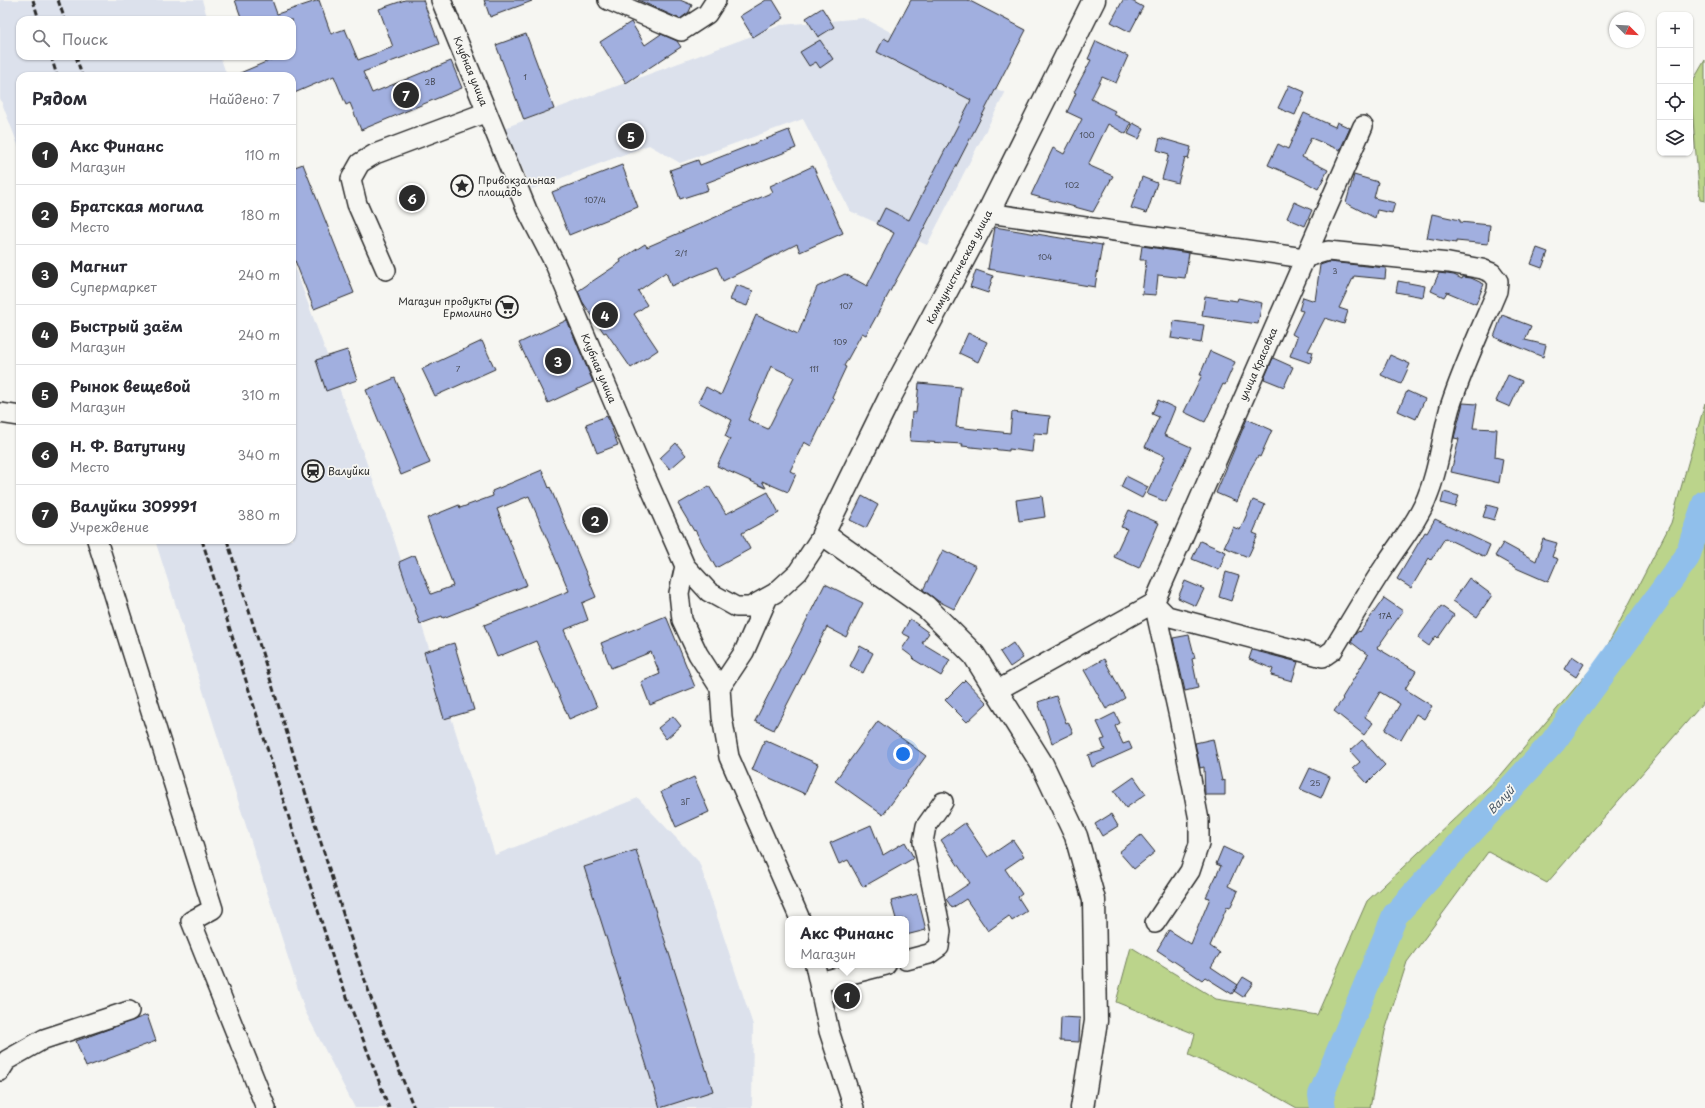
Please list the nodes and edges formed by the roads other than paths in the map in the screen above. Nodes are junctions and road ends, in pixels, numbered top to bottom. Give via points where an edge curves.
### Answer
1 (442, 0) edge
2 (608, 0) edge
3 (716, 0) edge
4 (1094, 0) edge
5 (487, 112) junction
6 (1363, 126) dead end
7 (988, 213) junction
8 (1304, 258) junction
9 (386, 270) dead end
10 (0, 413) edge
11 (16, 415) edge
12 (823, 534) junction
13 (98, 544) edge
14 (685, 566) junction
15 (768, 597) junction
16 (1154, 603) junction
17 (720, 688) junction
18 (996, 691) junction
19 (943, 802) dead end
20 (799, 916) edge
21 (1155, 923) dead end
22 (909, 959) edge
23 (863, 968) edge
24 (817, 974) edge
25 (129, 1011) dead end
26 (0, 1071) edge
27 (266, 1108) edge
28 (854, 1108) edge
29 (1082, 1108) edge

1 - 5 street, Клубная улица
2 - 3 street via 681,31 707,14
4 - 7 main road, Коммунистическая улица
5 - 9 street via 375,154 360,163 351,179 358,204
5 - 14 street, Клубная улица
6 - 8 street, улица Красовка
7 - 8 street
7 - 12 main road, Коммунистическая улица via 889,399
8 - 16 street, улица Красовка
8 - 16 street via 1328,251 1449,263 1482,269 1492,273 1498,281 1498,291 1450,407 1429,493 1408,532 1333,650 1323,657 1167,616
10 - 11 street
12 - 15 street, Клубная улица via 798,572
12 - 18 main road via 926,607 974,655
13 - 27 street via 213,909 192,921
14 - 15 street, Клубная улица via 709,592 736,607 750,607
14 - 17 street via 679,593 682,620 698,654
15 - 17 street via 744,652
16 - 18 street
16 - 21 street via 1199,820 1199,844 1190,871
17 - 20 street via 729,757
18 - 29 main road via 1042,764 1076,836 1094,900 1096,1021
19 - 22 street via 926,826 923,842 941,931 939,947 930,954
23 - 24 street
24 - 28 street via 829,1031
25 - 26 street via 44,1040 7,1060

